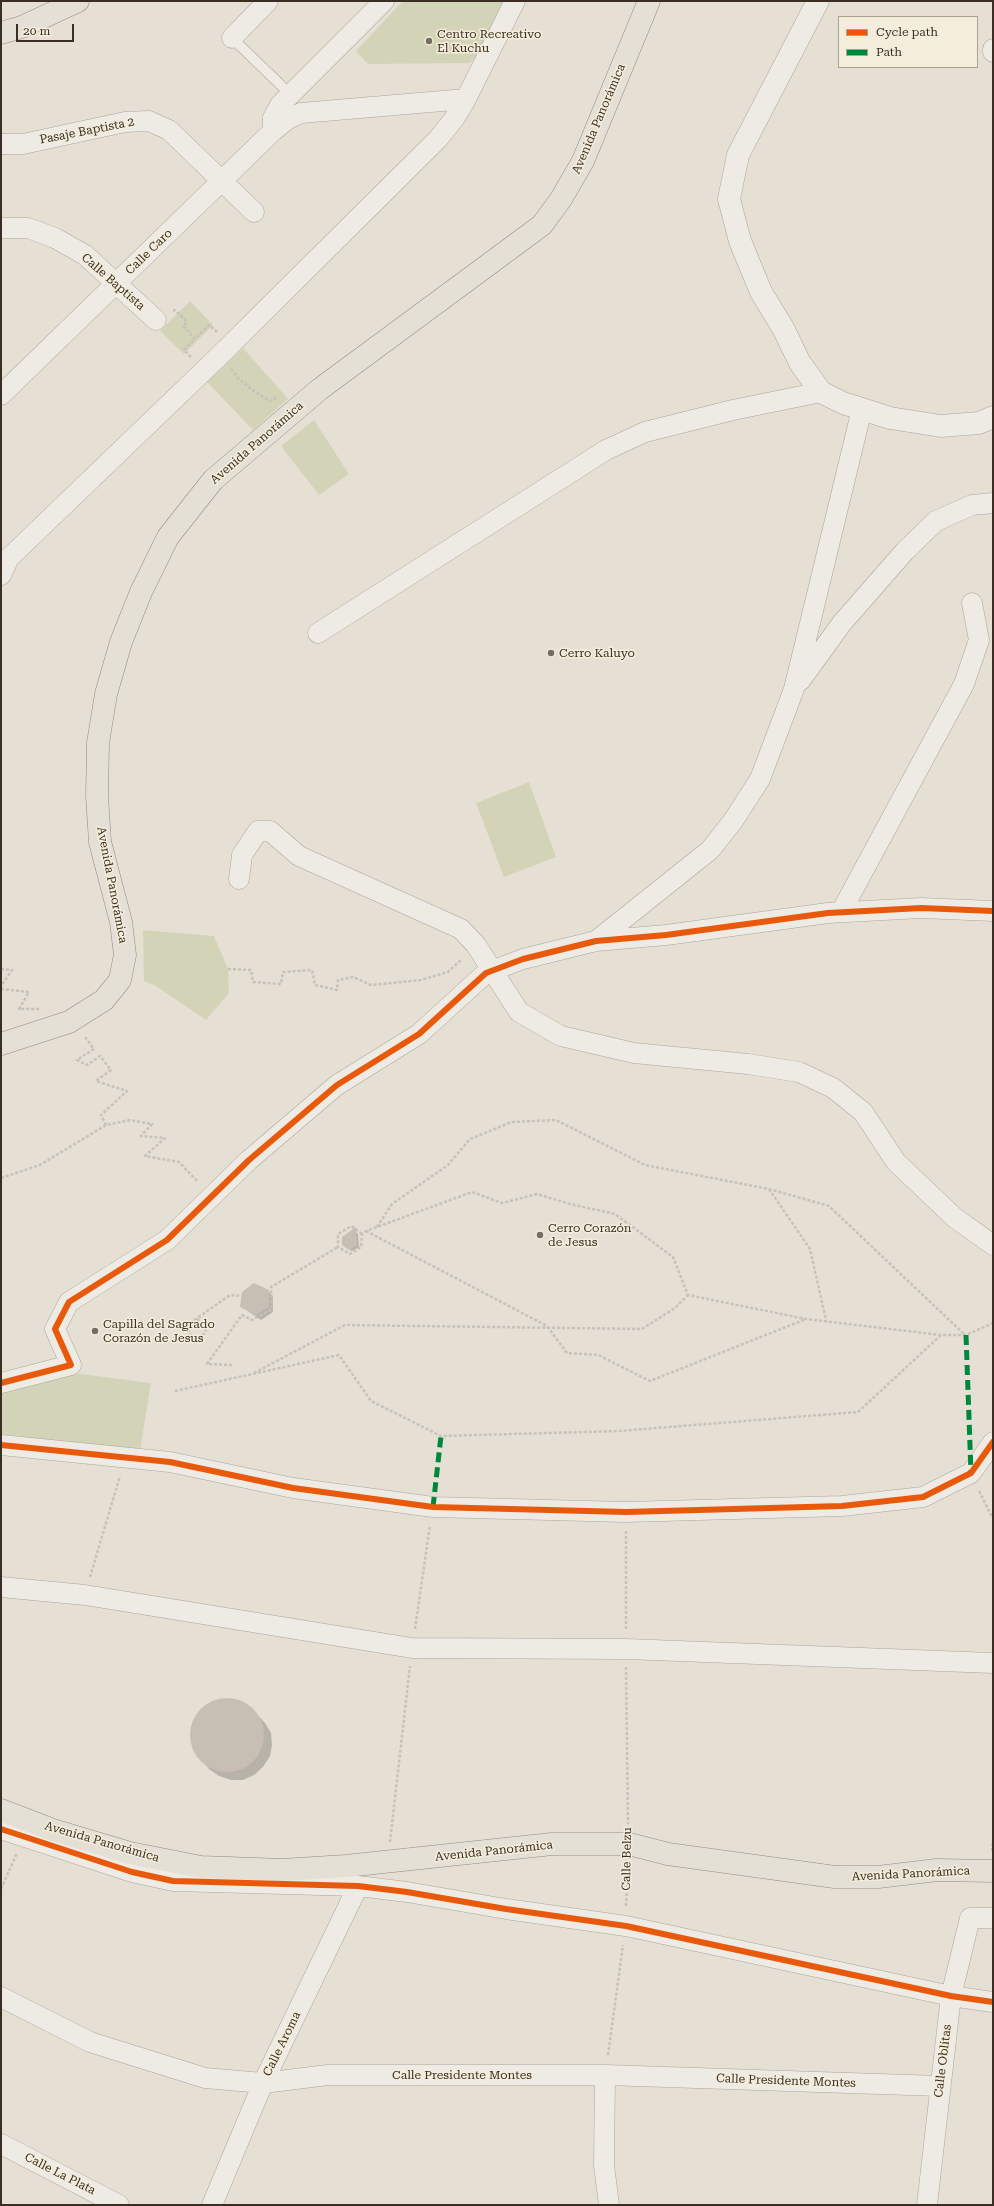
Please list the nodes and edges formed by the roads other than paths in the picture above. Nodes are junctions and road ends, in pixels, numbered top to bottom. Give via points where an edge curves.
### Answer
1 (78, 1) edge
2 (268, 1) edge
3 (384, 1) edge
4 (515, 1) edge
5 (649, 1) edge
6 (818, 1) edge
7 (1, 33) edge
8 (232, 38) joint
9 (290, 94) junction
10 (466, 99) junction
11 (273, 131) junction
12 (1, 144) edge
13 (222, 181) junction
14 (254, 212) dead end
15 (1, 228) edge
16 (117, 283) junction
17 (156, 320) dead end
18 (821, 392) junction
19 (1, 395) edge
20 (862, 409) junction
21 (993, 417) edge
22 (993, 503) edge
23 (4, 562) edge
24 (972, 603) dead end
25 (318, 633) dead end
26 (794, 689) junction
27 (238, 880) dead end
28 (993, 911) edge
29 (841, 912) junction
30 (596, 941) junction
31 (493, 971) junction
32 (1, 1044) edge
33 (993, 1245) edge
34 (1, 1382) edge
35 (993, 1442) edge
36 (1, 1445) edge
37 (1, 1587) edge
38 (993, 1662) edge
39 (1, 1810) edge
40 (1, 1829) edge
41 (993, 1871) edge
42 (200, 1875) junction
43 (358, 1886) junction
44 (993, 1918) edge
45 (951, 1996) junction
46 (1, 1997) edge
47 (993, 2002) edge
48 (605, 2075) junction
49 (262, 2083) junction
50 (940, 2086) junction
51 (1, 2144) edge
52 (119, 2205) edge
53 (212, 2205) edge
54 (610, 2205) edge
55 (927, 2205) edge

1 - 7 main road via 22,27
2 - 8 street
3 - 9 street
4 - 10 street
5 - 32 main road, Avenida Panorámica via 583,161 542,225 320,389 213,480 168,536 121,642 106,694 98,743 97,796 100,842 121,922 125,955 120,980 104,1000 69,1022
6 - 18 street via 738,155 729,199 740,241 762,292 800,363
8 - 9 lane
9 - 11 street via 273,118
10 - 11 street, Calle Caro via 301,113 288,118
10 - 23 street via 438,139 215,360
11 - 13 street, Calle Caro
12 - 13 street, Pasaje Baptista 2 via 23,144 124,122 149,121 169,130
13 - 14 street, Pasaje Baptista 2
13 - 16 street, Calle Caro
15 - 16 street, Calle Baptista via 28,228 55,238 85,255
16 - 17 street, Calle Baptista
16 - 19 street, Calle Caro
18 - 20 street
18 - 25 street via 645,432 606,450
20 - 21 street via 890,418 941,426 979,423
20 - 26 street
22 - 26 street via 972,505 936,521 905,551 842,623
24 - 29 street via 979,640 964,684
26 - 30 street via 760,779 733,821 710,850
27 - 31 street via 242,856 258,832 270,830 299,856 461,929 476,945
28 - 29 street via 921,908
29 - 30 street via 666,935
30 - 31 street via 523,959
31 - 33 street via 519,1012 561,1036 634,1053 748,1064 799,1072 833,1088 862,1112 896,1162 955,1218
31 - 34 street via 486,974 419,1034 337,1085 249,1160 167,1240 69,1302 55,1329 71,1365
35 - 36 street via 970,1473 923,1497 842,1506 626,1512 433,1507 294,1488 170,1462
37 - 38 street via 85,1595 412,1648 626,1649
39 - 42 main road, Avenida Panorámica via 53,1830
40 - 42 street via 132,1872 173,1881
41 - 42 main road, Avenida Panorámica via 937,1870 878,1877 835,1877 668,1854 629,1844 552,1844 387,1862
42 - 43 street
43 - 45 street via 626,1926
43 - 49 street, Calle Aroma
44 - 45 street, Calle Oblitas via 970,1918
45 - 47 street
45 - 50 street, Calle Oblitas
46 - 49 street, Calle Presidente Montes via 90,2042 205,2078
48 - 49 street, Calle Presidente Montes via 328,2075
48 - 50 street, Calle Presidente Montes
48 - 54 street via 604,2165
49 - 53 street, Calle Aroma
50 - 55 street, Calle Oblitas
51 - 52 street, Calle La Plata

